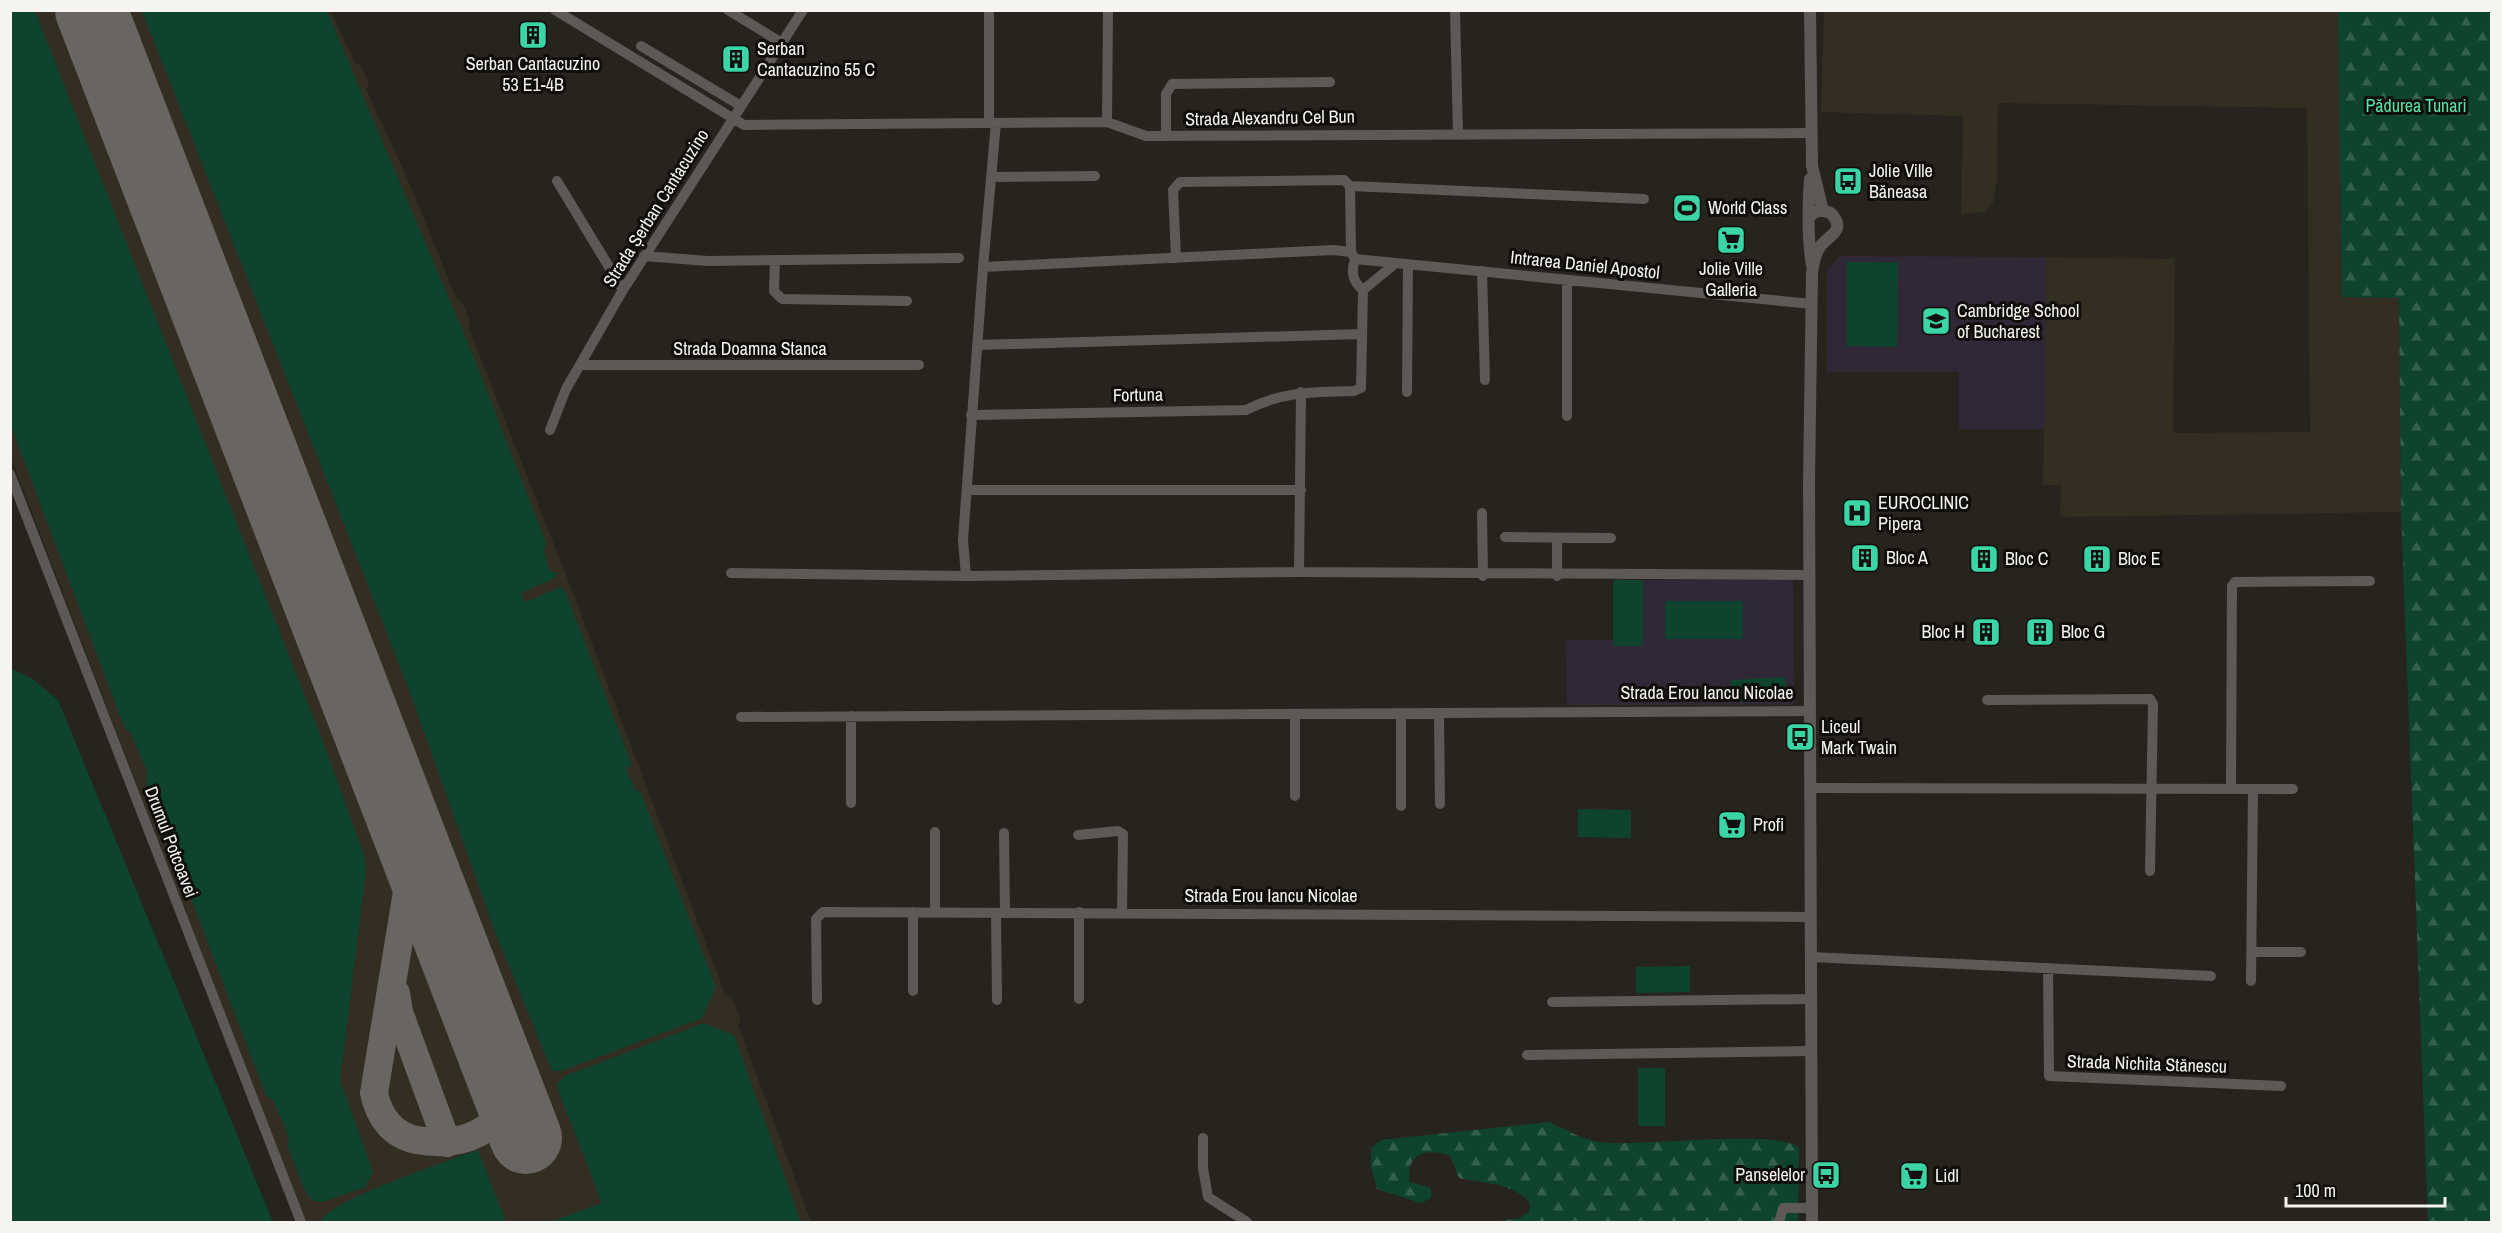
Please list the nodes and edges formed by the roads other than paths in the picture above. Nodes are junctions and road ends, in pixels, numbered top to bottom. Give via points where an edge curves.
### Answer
1 (555, 10) edge
2 (728, 10) edge
3 (802, 10) edge
4 (989, 10) edge
5 (1108, 10) edge
6 (1455, 10) edge
7 (1810, 10) edge
8 (782, 42) junction
9 (641, 46) dead end
10 (1330, 82) dead end
11 (741, 106) junction
12 (733, 118) junction
13 (1107, 122) junction
14 (993, 123) junction
15 (1812, 133) junction
16 (1458, 135) junction
17 (1166, 136) junction
18 (1812, 166) junction
19 (1095, 176) dead end
20 (992, 177) junction
21 (557, 181) dead end
22 (1350, 186) junction
23 (1644, 199) dead end
24 (1823, 211) junction
25 (1810, 216) junction
26 (1808, 231) junction
27 (1825, 241) junction
28 (1353, 255) junction
29 (644, 256) junction
30 (959, 258) dead end
31 (1176, 258) junction
32 (775, 260) junction
33 (1396, 263) junction
34 (1408, 264) junction
35 (983, 267) junction
36 (1813, 269) junction
37 (1482, 271) junction
38 (1567, 280) junction
39 (623, 290) junction
40 (1363, 290) junction
41 (907, 301) dead end
42 (1812, 304) junction
43 (1362, 334) junction
44 (976, 345) junction
45 (581, 365) junction
46 (919, 365) dead end
47 (1485, 380) dead end
48 (1301, 392) junction
49 (1407, 392) dead end
50 (972, 415) junction
51 (1567, 416) dead end
52 (550, 430) dead end
53 (10, 474) edge
54 (967, 490) junction
55 (1301, 490) junction
56 (1482, 513) dead end
57 (1504, 537) dead end
58 (1557, 537) junction
59 (1611, 538) dead end
60 (731, 573) dead end
61 (1299, 573) junction
62 (1809, 575) junction
63 (966, 576) junction
64 (1483, 576) junction
65 (1557, 576) junction
66 (2370, 581) dead end
67 (1987, 700) dead end
68 (1810, 711) junction
69 (1401, 713) junction
70 (1439, 713) junction
71 (1294, 714) junction
72 (850, 716) junction
73 (741, 717) dead end
74 (1810, 788) junction
75 (2151, 789) junction
76 (2231, 789) junction
77 (2253, 789) junction
78 (2293, 789) dead end
79 (1295, 796) dead end
80 (851, 803) dead end
81 (1440, 804) dead end
82 (1401, 806) dead end
83 (935, 832) dead end
84 (1004, 833) dead end
85 (1078, 835) dead end
86 (2150, 871) dead end
87 (913, 912) junction
88 (934, 912) junction
89 (1000, 912) junction
90 (1079, 912) junction
91 (1122, 913) junction
92 (1811, 917) junction
93 (2252, 952) junction
94 (2301, 952) dead end
95 (1811, 957) junction
96 (2048, 968) junction
97 (2211, 976) dead end
98 (2251, 981) dead end
99 (913, 991) dead end
100 (1079, 999) dead end
101 (1811, 999) junction
102 (817, 1000) dead end
103 (997, 1000) dead end
104 (1552, 1002) dead end
105 (1811, 1051) junction
106 (1527, 1055) dead end
107 (2281, 1086) dead end
108 (1203, 1138) dead end
109 (1812, 1208) junction
110 (301, 1222) edge
111 (1247, 1222) edge
112 (1779, 1222) edge
113 (1812, 1222) edge

1 - 12 street, Strada Alexandru Cel Bun
2 - 8 street
3 - 8 street, Strada Șerban Cantacuzino
4 - 14 street
5 - 13 street
6 - 16 street
7 - 15 street, Strada Erou Iancu Nicolae
8 - 11 street, Strada Șerban Cantacuzino
9 - 11 street
10 - 17 street via 1172,84 1166,94
11 - 12 street, Strada Șerban Cantacuzino
12 - 14 street, Strada Alexandru Cel Bun via 744,125
12 - 29 street, Strada Șerban Cantacuzino
13 - 14 street, Strada Alexandru Cel Bun
13 - 17 street, Strada Alexandru Cel Bun via 1146,136
14 - 20 street
15 - 16 street, Strada Alexandru Cel Bun
15 - 18 street, Strada Erou Iancu Nicolae
16 - 17 street, Strada Alexandru Cel Bun
18 - 24 street, Strada Erou Iancu Nicolae
18 - 25 street, Strada Erou Iancu Nicolae
19 - 20 street
20 - 35 street
21 - 39 street
22 - 23 street
22 - 28 street
22 - 31 street via 1344,180 1180,182 1173,190
24 - 25 street
24 - 27 street, Strada Erou Iancu Nicolae via 1832,214 1837,226 1834,236
25 - 26 street, Strada Erou Iancu Nicolae
26 - 27 street via 1814,239
26 - 36 street, Strada Erou Iancu Nicolae
27 - 36 street, Strada Erou Iancu Nicolae
28 - 31 street, Intrarea Daniel Apostol via 1334,250
28 - 33 street, Intrarea Daniel Apostol
28 - 40 street via 1352,274
29 - 32 street via 708,261
29 - 39 street, Strada Șerban Cantacuzino
30 - 32 street
31 - 35 street, Intrarea Daniel Apostol
32 - 41 street via 774,291 782,299
33 - 34 street, Intrarea Daniel Apostol
33 - 40 street
34 - 37 street, Intrarea Daniel Apostol
34 - 49 street
35 - 44 street
36 - 42 street, Strada Erou Iancu Nicolae
37 - 38 street, Intrarea Daniel Apostol
37 - 47 street
38 - 42 street, Intrarea Daniel Apostol
38 - 51 street
39 - 45 street, Strada Șerban Cantacuzino
40 - 43 street
42 - 62 street, Strada Erou Iancu Nicolae
43 - 44 street
43 - 48 street, Fortuna via 1361,388
44 - 50 street
45 - 46 street, Strada Doamna Stanca
45 - 52 street, Strada Șerban Cantacuzino via 557,407
48 - 50 street, Fortuna via 1269,398 1246,410
48 - 55 street
50 - 54 street
53 - 110 street, Drumul Potcoavei
54 - 55 street
54 - 63 street via 963,540
55 - 61 street
56 - 64 street
57 - 58 street
58 - 59 street
58 - 65 street
60 - 63 street
61 - 63 street
61 - 64 street
62 - 65 street
62 - 68 street, Strada Erou Iancu Nicolae
64 - 65 street
66 - 76 street via 2235,582 2232,586
67 - 75 street via 2150,699
68 - 70 street, Strada Erou Iancu Nicolae
68 - 74 street, Strada Erou Iancu Nicolae
69 - 70 street, Strada Erou Iancu Nicolae
69 - 71 street, Strada Erou Iancu Nicolae
69 - 82 street
70 - 81 street
71 - 72 street, Strada Erou Iancu Nicolae
71 - 79 street
72 - 73 street, Strada Erou Iancu Nicolae
72 - 80 street
74 - 75 street
74 - 92 street, Strada Erou Iancu Nicolae
75 - 76 street
75 - 86 street
76 - 77 street
77 - 78 street
77 - 93 street
83 - 88 street
84 - 89 street
85 - 91 street via 1118,831 1123,834
87 - 88 street, Strada Erou Iancu Nicolae
87 - 99 street
87 - 102 street, Strada Erou Iancu Nicolae via 818,915
88 - 89 street, Strada Erou Iancu Nicolae
89 - 90 street, Strada Erou Iancu Nicolae
89 - 103 street
90 - 91 street, Strada Erou Iancu Nicolae
90 - 100 street
91 - 92 street, Strada Erou Iancu Nicolae
92 - 95 street, Strada Erou Iancu Nicolae
93 - 94 street
93 - 98 street
95 - 96 street
95 - 101 street, Strada Erou Iancu Nicolae
96 - 97 street
96 - 107 street, Strada Nichita Stănescu via 2049,1076
101 - 104 street
101 - 105 street, Strada Erou Iancu Nicolae
105 - 106 street
105 - 109 street, Strada Erou Iancu Nicolae
108 - 111 street via 1208,1197
109 - 112 street via 1783,1208
109 - 113 street, Strada Erou Iancu Nicolae

